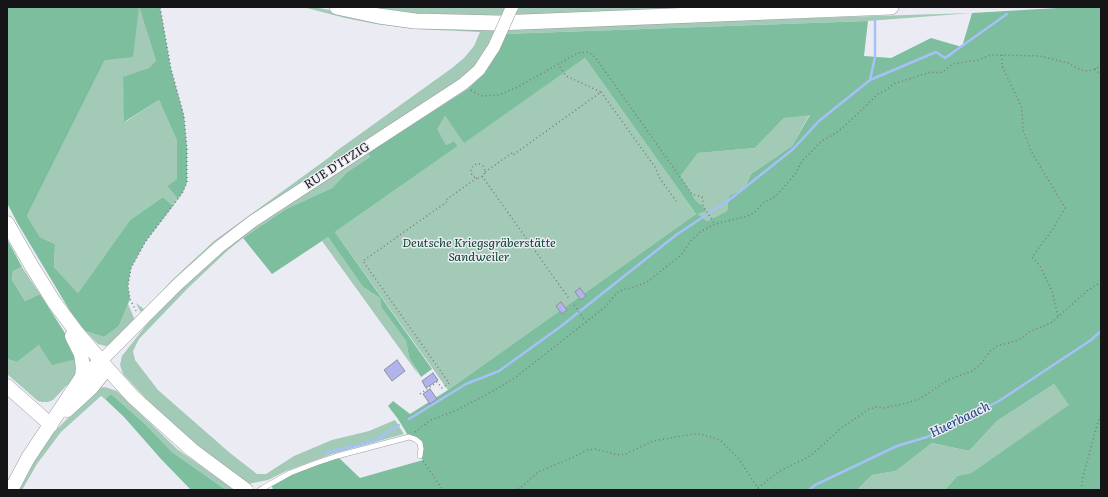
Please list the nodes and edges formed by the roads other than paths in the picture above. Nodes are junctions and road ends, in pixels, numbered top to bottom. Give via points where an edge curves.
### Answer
1 (337, 7) edge
2 (512, 7) edge
3 (890, 7) edge
4 (7, 223) edge
5 (178, 284) junction
6 (54, 302) junction
7 (120, 342) junction
8 (88, 346) junction
9 (104, 365) junction
10 (87, 382) junction
11 (120, 382) junction
12 (7, 386) edge
13 (51, 425) junction
14 (420, 456) road end
15 (11, 490) edge
16 (246, 490) edge
17 (260, 490) edge

1 - 3 main road via 415,21 498,24
2 - 5 street, RUE D'ITZIG, bridge via 494,47 479,70 464,84 253,221
4 - 6 main road
5 - 7 street, RUE D'ITZIG
5 - 9 street, RUE D'ITZIG
6 - 8 main road
6 - 10 main road via 81,354
7 - 8 street via 105,348
7 - 9 street, RUE D'ITZIG
8 - 9 main road
9 - 10 main road
9 - 11 main road
10 - 11 main road
10 - 13 main road
11 - 16 main road via 154,417 192,450
12 - 13 main road
13 - 15 main road via 28,458
14 - 17 lane via 420,443 409,437 337,456 290,473

